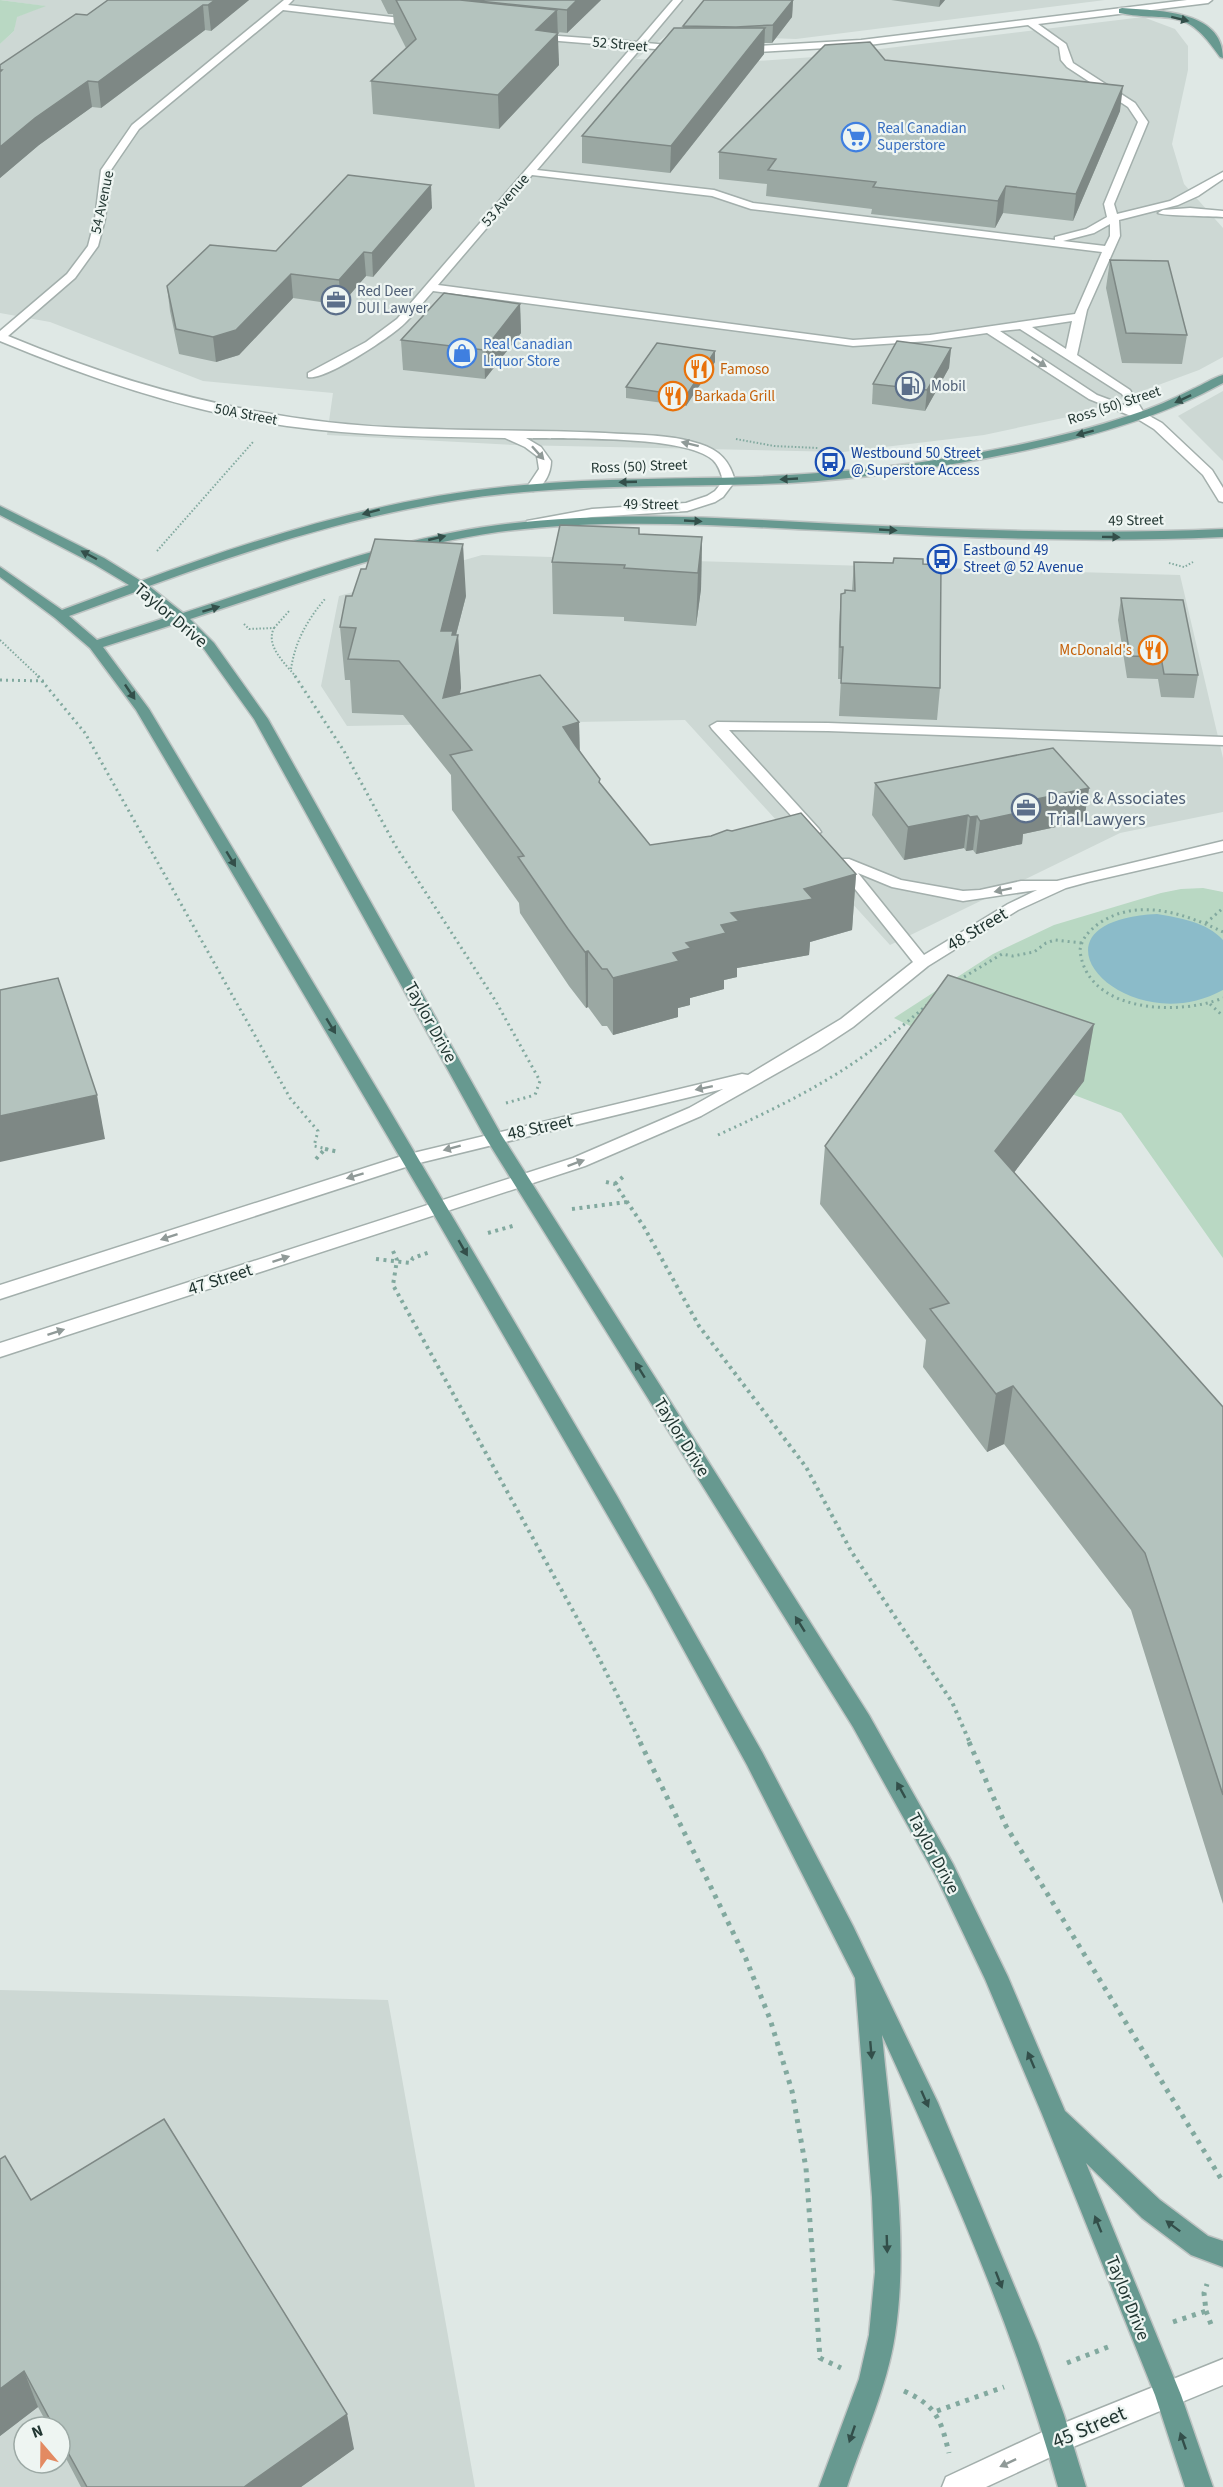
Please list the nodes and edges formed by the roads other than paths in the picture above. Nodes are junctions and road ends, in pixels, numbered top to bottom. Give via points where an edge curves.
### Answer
1 (678, 0) edge
2 (1208, 0) edge
3 (286, 4) edge
4 (1147, 4) edge
5 (1122, 11) junction
6 (1030, 22) junction
7 (431, 25) edge
8 (525, 35) edge
9 (638, 46) junction
10 (695, 50) edge
11 (735, 50) edge
12 (1223, 55) edge
13 (530, 172) junction
14 (1223, 175) edge
15 (1223, 214) edge
16 (1113, 218) junction
17 (1048, 242) junction
18 (1109, 250) junction
19 (429, 287) junction
20 (1078, 317) junction
21 (1022, 325) junction
22 (990, 330) junction
23 (0, 337) edge
24 (1071, 358) junction
25 (312, 375) dead end
26 (1223, 378) edge
27 (1140, 415) junction
28 (502, 435) junction
29 (729, 481) junction
30 (533, 487) junction
31 (1223, 498) edge
32 (0, 510) edge
33 (531, 524) junction
34 (1223, 533) edge
35 (0, 571) edge
36 (139, 585) junction
37 (60, 615) junction
38 (181, 618) junction
39 (95, 645) junction
40 (1223, 741) edge
41 (1223, 846) edge
42 (832, 852) junction
43 (1061, 885) junction
44 (922, 963) junction
45 (761, 1075) junction
46 (494, 1137) junction
47 (411, 1159) junction
48 (521, 1182) junction
49 (440, 1209) junction
50 (0, 1292) edge
51 (0, 1350) edge
52 (864, 1971) junction
53 (1053, 2114) junction
54 (1223, 2254) edge
55 (1223, 2372) edge
56 (1168, 2395) junction
57 (1059, 2439) junction
58 (833, 2487) edge
59 (956, 2487) edge
60 (1072, 2487) edge
61 (1199, 2487) edge

1 - 9 street, 53 Avenue
2 - 4 street
3 - 7 street
3 - 23 street, 54 Avenue via 135,127 106,170 93,246 70,276
4 - 5 street
5 - 6 street
5 -> 12 main road via 1193,22 1202,27
6 - 11 street via 851,44
6 - 16 street via 1063,46 1070,65 1132,105 1142,118 1109,204
8 - 9 street, 52 Street
9 - 10 street, 52 Street
9 - 13 street, 53 Avenue
13 - 17 street via 714,193 751,206
13 - 19 street, 53 Avenue
14 - 16 street via 1174,203
15 - 16 street via 1178,212
16 - 17 street via 1090,231
16 - 18 street via 1115,236
17 - 18 street
18 - 20 street
19 - 22 street via 853,343
19 - 25 street, 53 Avenue via 381,338
20 - 21 street
20 - 24 street
21 - 22 street
21 - 24 street
22 -> 27 street via 1093,397
23 - 28 street, 50A Street via 179,399 272,420
24 - 27 street via 1126,392
26 -> 27 main road, Ross (50) Street
27 -> 29 main road, Ross (50) Street via 1084,434 921,466 847,475
27 - 31 street via 1169,434 1193,457
29 -> 28 street via 727,469 717,455 679,442 542,433
28 -> 30 street via 527,442 544,457 547,466 543,477
29 -> 30 main road, Ross (50) Street
29 - 33 street via 711,499 687,507 592,513
30 -> 36 main road, Ross (50) Street via 385,508 235,550
36 -> 32 main road, Taylor Drive
33 -> 34 main road, 49 Street via 650,519 1031,536
38 -> 33 main road, 49 Street via 402,547
35 - 37 main road
36 - 37 main road, Ross (50) Street
36 - 38 main road, Taylor Drive
37 - 39 main road
38 - 39 main road, 49 Street
38 - 46 main road, Taylor Drive via 209,646 261,719
39 -> 47 main road via 142,709
40 - 42 street via 717,726
41 - 43 street, 48 Street
43 -> 42 street via 1021,886 963,896 897,884
42 - 44 street
43 - 44 street, 48 Street via 989,920
44 - 45 street, 48 Street via 847,1023
45 -> 46 street, 48 Street
48 -> 45 street, 48 Street via 579,1162 695,1112
46 -> 47 street, 48 Street
46 - 48 main road, Taylor Drive
47 - 49 main road
47 -> 50 street
48 - 49 street, 47 Street
53 -> 48 main road, Taylor Drive via 996,1977 902,1791
51 -> 49 street, 47 Street
49 -> 52 main road via 681,1623 775,1792
52 -> 57 main road via 940,2134
52 -> 58 main road via 888,2272 882,2335 872,2379
54 -> 53 main road via 1200,2246 1151,2209
56 -> 53 main road, Taylor Drive
55 - 56 street, 45 Street
56 - 57 street, 45 Street
61 -> 56 main road, Taylor Drive
57 -> 59 street, 45 Street
57 - 60 main road

